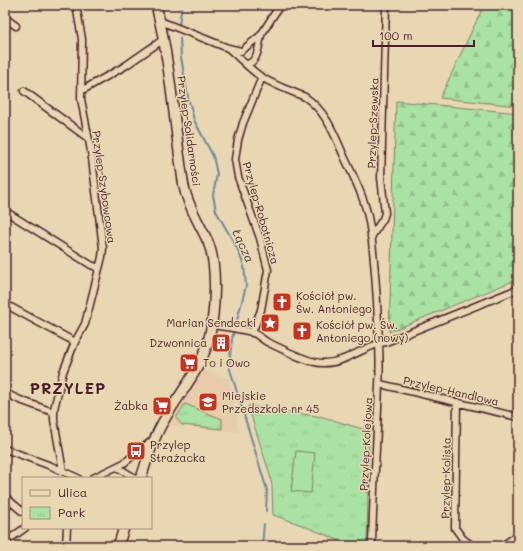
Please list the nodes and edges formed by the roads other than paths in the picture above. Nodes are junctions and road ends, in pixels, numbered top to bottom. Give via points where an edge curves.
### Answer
1 (76, 5) edge
2 (156, 5) edge
3 (280, 5) edge
4 (386, 5) edge
5 (5, 18) edge
6 (160, 21) junction
7 (16, 26) dead end
8 (261, 35) junction
9 (164, 39) junction
10 (228, 48) junction
11 (243, 50) junction
12 (255, 54) junction
13 (240, 58) junction
14 (253, 62) junction
15 (247, 64) junction
16 (255, 72) junction
17 (262, 78) junction
18 (24, 91) dead end
19 (81, 92) junction
20 (88, 138) junction
21 (5, 211) edge
22 (371, 237) junction
23 (99, 268) junction
24 (518, 290) edge
25 (5, 304) edge
26 (212, 325) junction
27 (252, 333) junction
28 (75, 342) junction
29 (379, 343) junction
30 (380, 384) junction
31 (5, 393) edge
32 (457, 402) junction
33 (53, 412) junction
34 (518, 417) edge
35 (154, 439) junction
36 (5, 449) edge
37 (117, 467) junction
38 (63, 472) junction
39 (74, 477) edge
40 (95, 477) edge
41 (133, 477) edge
42 (141, 477) edge
43 (5, 497) edge
44 (22, 511) edge
45 (23, 529) edge
46 (67, 529) edge
47 (124, 529) edge
48 (518, 535) edge
49 (5, 542) edge
50 (66, 546) edge
51 (118, 546) edge
52 (372, 546) edge
53 (472, 546) edge
54 (502, 546) edge

1 - 19 street, Przylep-Szybowcowa via 82,39
2 - 6 main road, Przylep-Solidarności
3 - 8 street
4 - 22 street, Przylep-Szewska via 381,178 385,213
5 - 7 street
6 - 9 main road, Przylep-Solidarności
6 - 10 street
8 - 11 street
8 - 12 street via 259,48
9 - 19 street
9 - 26 main road, Przylep-Solidarności via 184,190 208,244 214,269
10 - 11 street
10 - 13 street
11 - 12 street via 250,48
11 - 13 street
12 - 14 street
13 - 15 street
14 - 15 street
14 - 16 street
15 - 16 street
16 - 17 street
17 - 22 street, Przylep-Szewska via 305,97 322,112 362,198
17 - 27 street, Przylep-Robotnicza via 243,123 235,159 238,177 260,238 268,270 261,310
18 - 20 street
19 - 20 street, Przylep-Szybowcowa
20 - 23 street, Przylep-Szybowcowa via 102,241
21 - 23 street
22 - 29 street, Przylep-Szewska
23 - 28 street, Przylep-Szybowcowa via 85,324
24 - 29 street
25 - 28 street
26 - 27 street
26 - 35 main road, Przylep-Solidarności via 203,358
27 - 29 street via 320,364 354,356
28 - 33 street, Przylep-Szybowcowa via 63,372
29 - 30 street, Przylep-Kolejowa
30 - 32 street, Przylep-Handlowa
30 - 52 street, Przylep-Kolejowa
31 - 33 street
32 - 34 street, Przylep-Handlowa
32 - 53 street, Przylep-Kolista via 455,528
33 - 38 street, Przylep-Szybowcowa
35 - 37 street
35 - 42 main road, Przylep-Solidarności
36 - 38 street
37 - 40 street
37 - 41 street
38 - 39 street
43 - 44 street
45 - 49 street
46 - 50 street
47 - 51 main road
48 - 54 street

